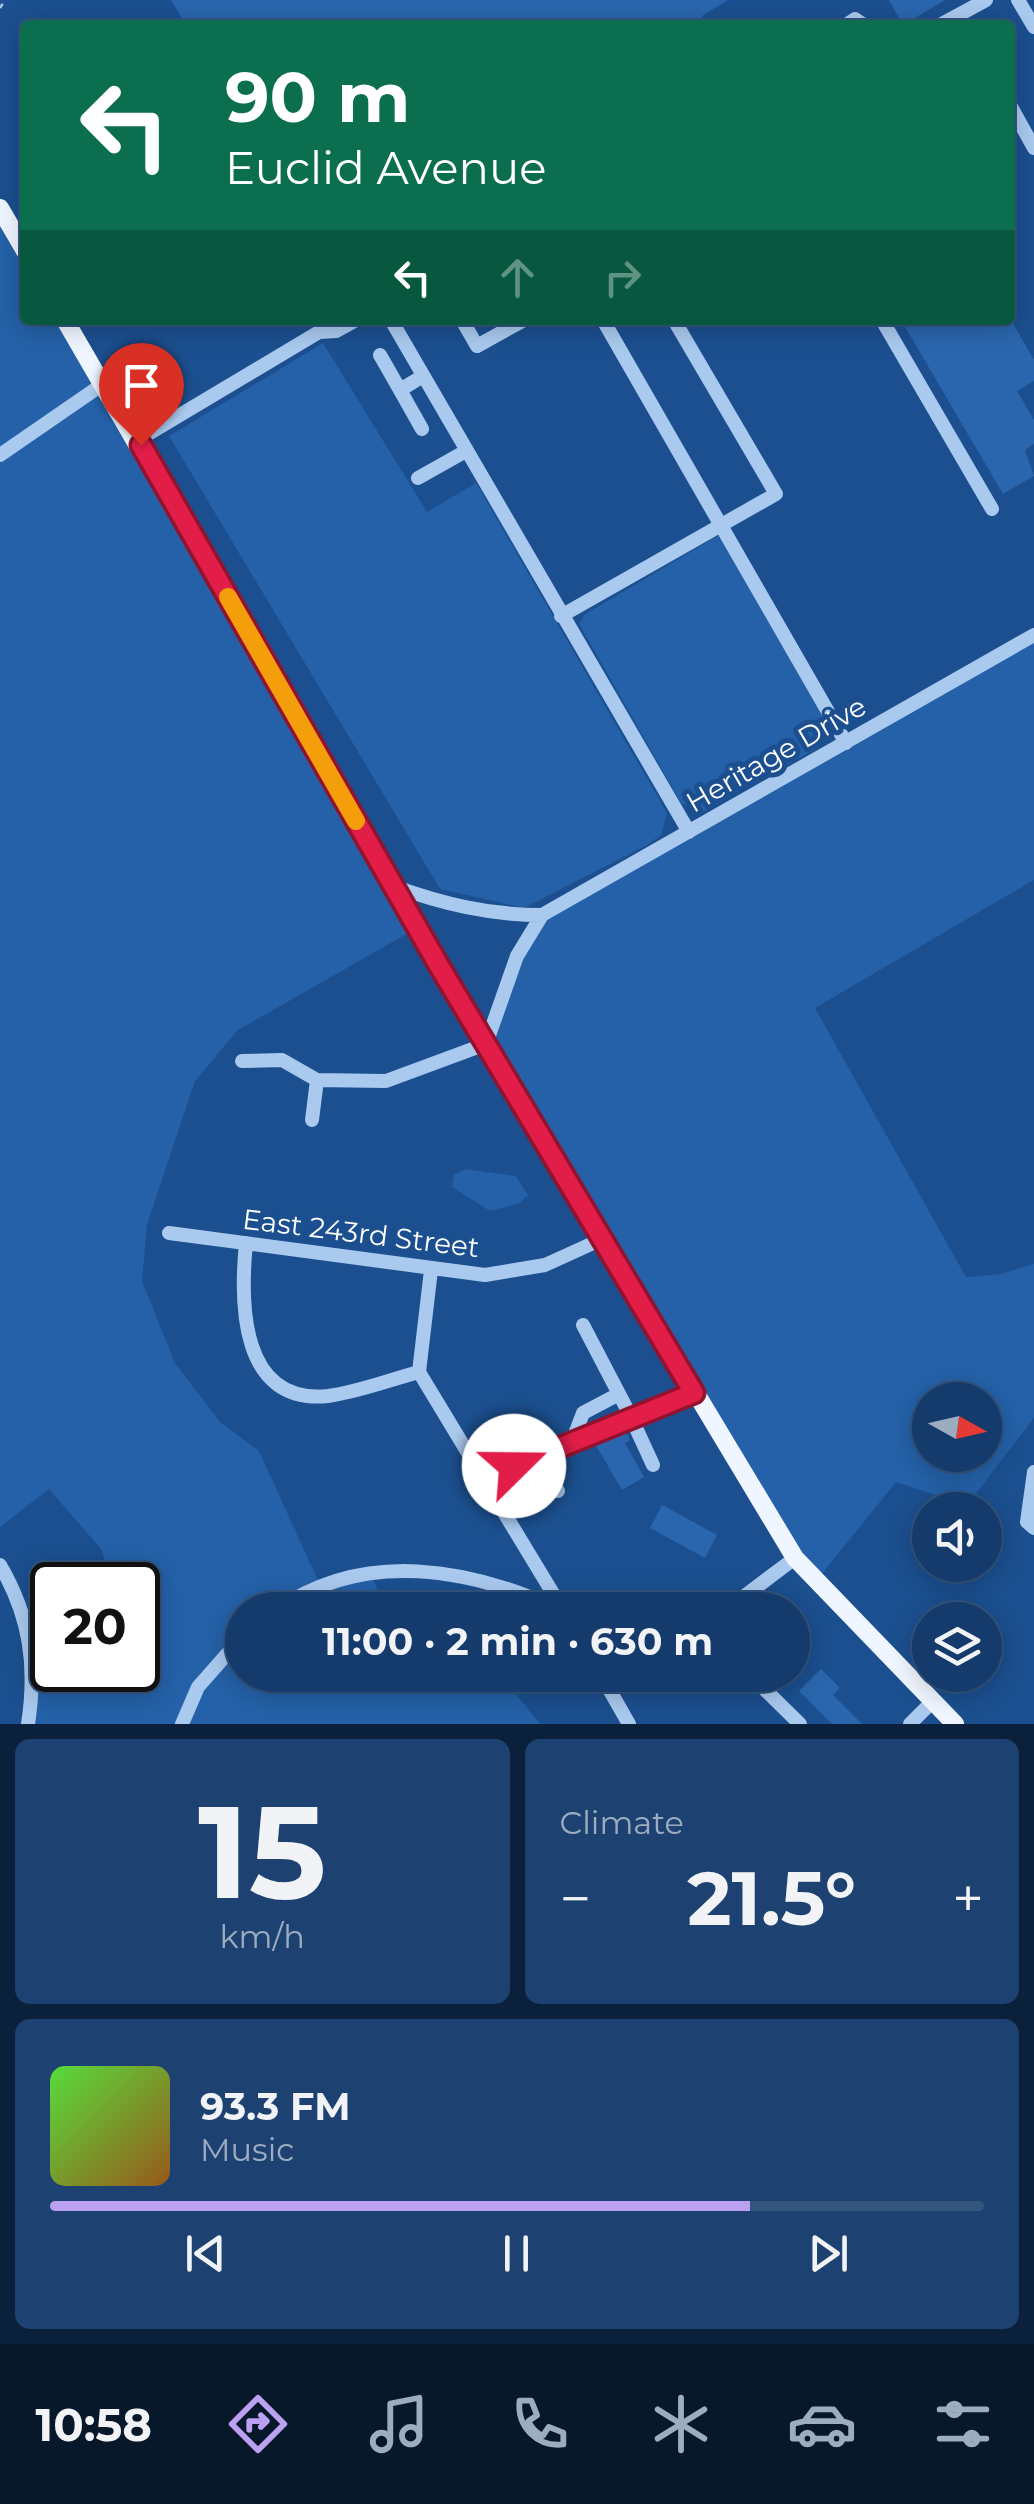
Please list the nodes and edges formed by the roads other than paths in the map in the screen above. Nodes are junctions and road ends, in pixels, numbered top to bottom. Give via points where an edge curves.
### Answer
1 (985, 0) edge
2 (1018, 0) edge
3 (961, 20) edge
4 (1034, 27) edge
5 (1015, 114) edge
6 (1034, 148) edge
7 (0, 208) edge
8 (20, 242) edge
9 (68, 325) edge
10 (347, 325) edge
11 (393, 325) edge
12 (465, 325) edge
13 (515, 325) edge
14 (607, 325) edge
15 (677, 325) edge
16 (885, 325) edge
17 (380, 355) dead end
18 (423, 376) junction
19 (103, 384) junction
20 (400, 390) junction
21 (422, 428) dead end
22 (138, 440) junction
23 (466, 451) junction
24 (0, 455) edge
25 (418, 478) dead end
26 (992, 509) dead end
27 (720, 523) junction
28 (560, 616) junction
29 (1034, 635) edge
30 (846, 743) junction
31 (690, 832) junction
32 (393, 886) junction
33 (542, 914) junction
34 (486, 1044) junction
35 (242, 1061) dead end
36 (318, 1080) junction
37 (312, 1120) dead end
38 (169, 1233) dead end
39 (600, 1240) junction
40 (246, 1243) junction
41 (431, 1270) junction
42 (583, 1325) dead end
43 (419, 1372) junction
44 (694, 1393) junction
45 (619, 1394) junction
46 (630, 1415) junction
47 (572, 1442) junction
48 (538, 1455) junction
49 (653, 1465) dead end
50 (1034, 1472) edge
51 (481, 1479) junction
52 (558, 1491) dead end
53 (1034, 1528) edge
54 (795, 1558) junction
55 (0, 1565) edge
56 (304, 1592) edge
57 (514, 1592) edge
58 (550, 1592) edge
59 (750, 1592) edge
60 (225, 1657) edge
61 (610, 1692) edge
62 (767, 1692) edge
63 (932, 1702) junction
64 (28, 1724) edge
65 (182, 1724) edge
66 (629, 1724) edge
67 (800, 1724) edge
68 (910, 1724) edge
69 (955, 1724) edge

1 - 3 street
2 - 4 street
5 - 6 street
7 - 8 main road
9 - 19 main road
10 - 22 street via 319,332
11 - 18 street
12 - 13 street via 477,346
14 - 27 street
15 - 27 street via 776,494
16 - 26 street
17 - 20 street
18 - 20 street
18 - 23 street
19 - 22 main road
19 - 24 street
20 - 21 street
22 - 32 main road
23 - 25 street
23 - 28 street
27 - 28 street
27 - 30 street
28 - 31 street
29 - 30 street, Heritage Drive
30 - 31 street, Heritage Drive
31 - 33 street, Heritage Drive
32 - 33 street via 444,904
32 - 34 main road
33 - 34 street via 517,956
34 - 36 street via 386,1081
34 - 39 main road
35 - 36 street via 282,1060
36 - 37 street
38 - 40 street, East 243rd Street
39 - 41 street, East 243rd Street via 515,1274
39 - 44 main road
40 - 41 street, East 243rd Street
40 - 43 street via 241,1292 247,1330 258,1361 286,1390 325,1396
41 - 43 street
42 - 45 street
43 - 51 street
44 - 46 street
44 - 54 main road
45 - 46 street
45 - 47 street via 583,1413
46 - 47 street
46 - 49 street
47 - 48 street
48 - 51 street
48 - 52 street
50 - 53 street via 1027,1522
51 - 58 street
54 - 59 street
54 - 63 main road
55 - 64 street via 20,1602 30,1643 34,1686
56 - 57 street via 370,1572 424,1570 474,1577
60 - 65 street via 198,1687
61 - 66 street
62 - 67 street
63 - 68 street
63 - 69 main road

